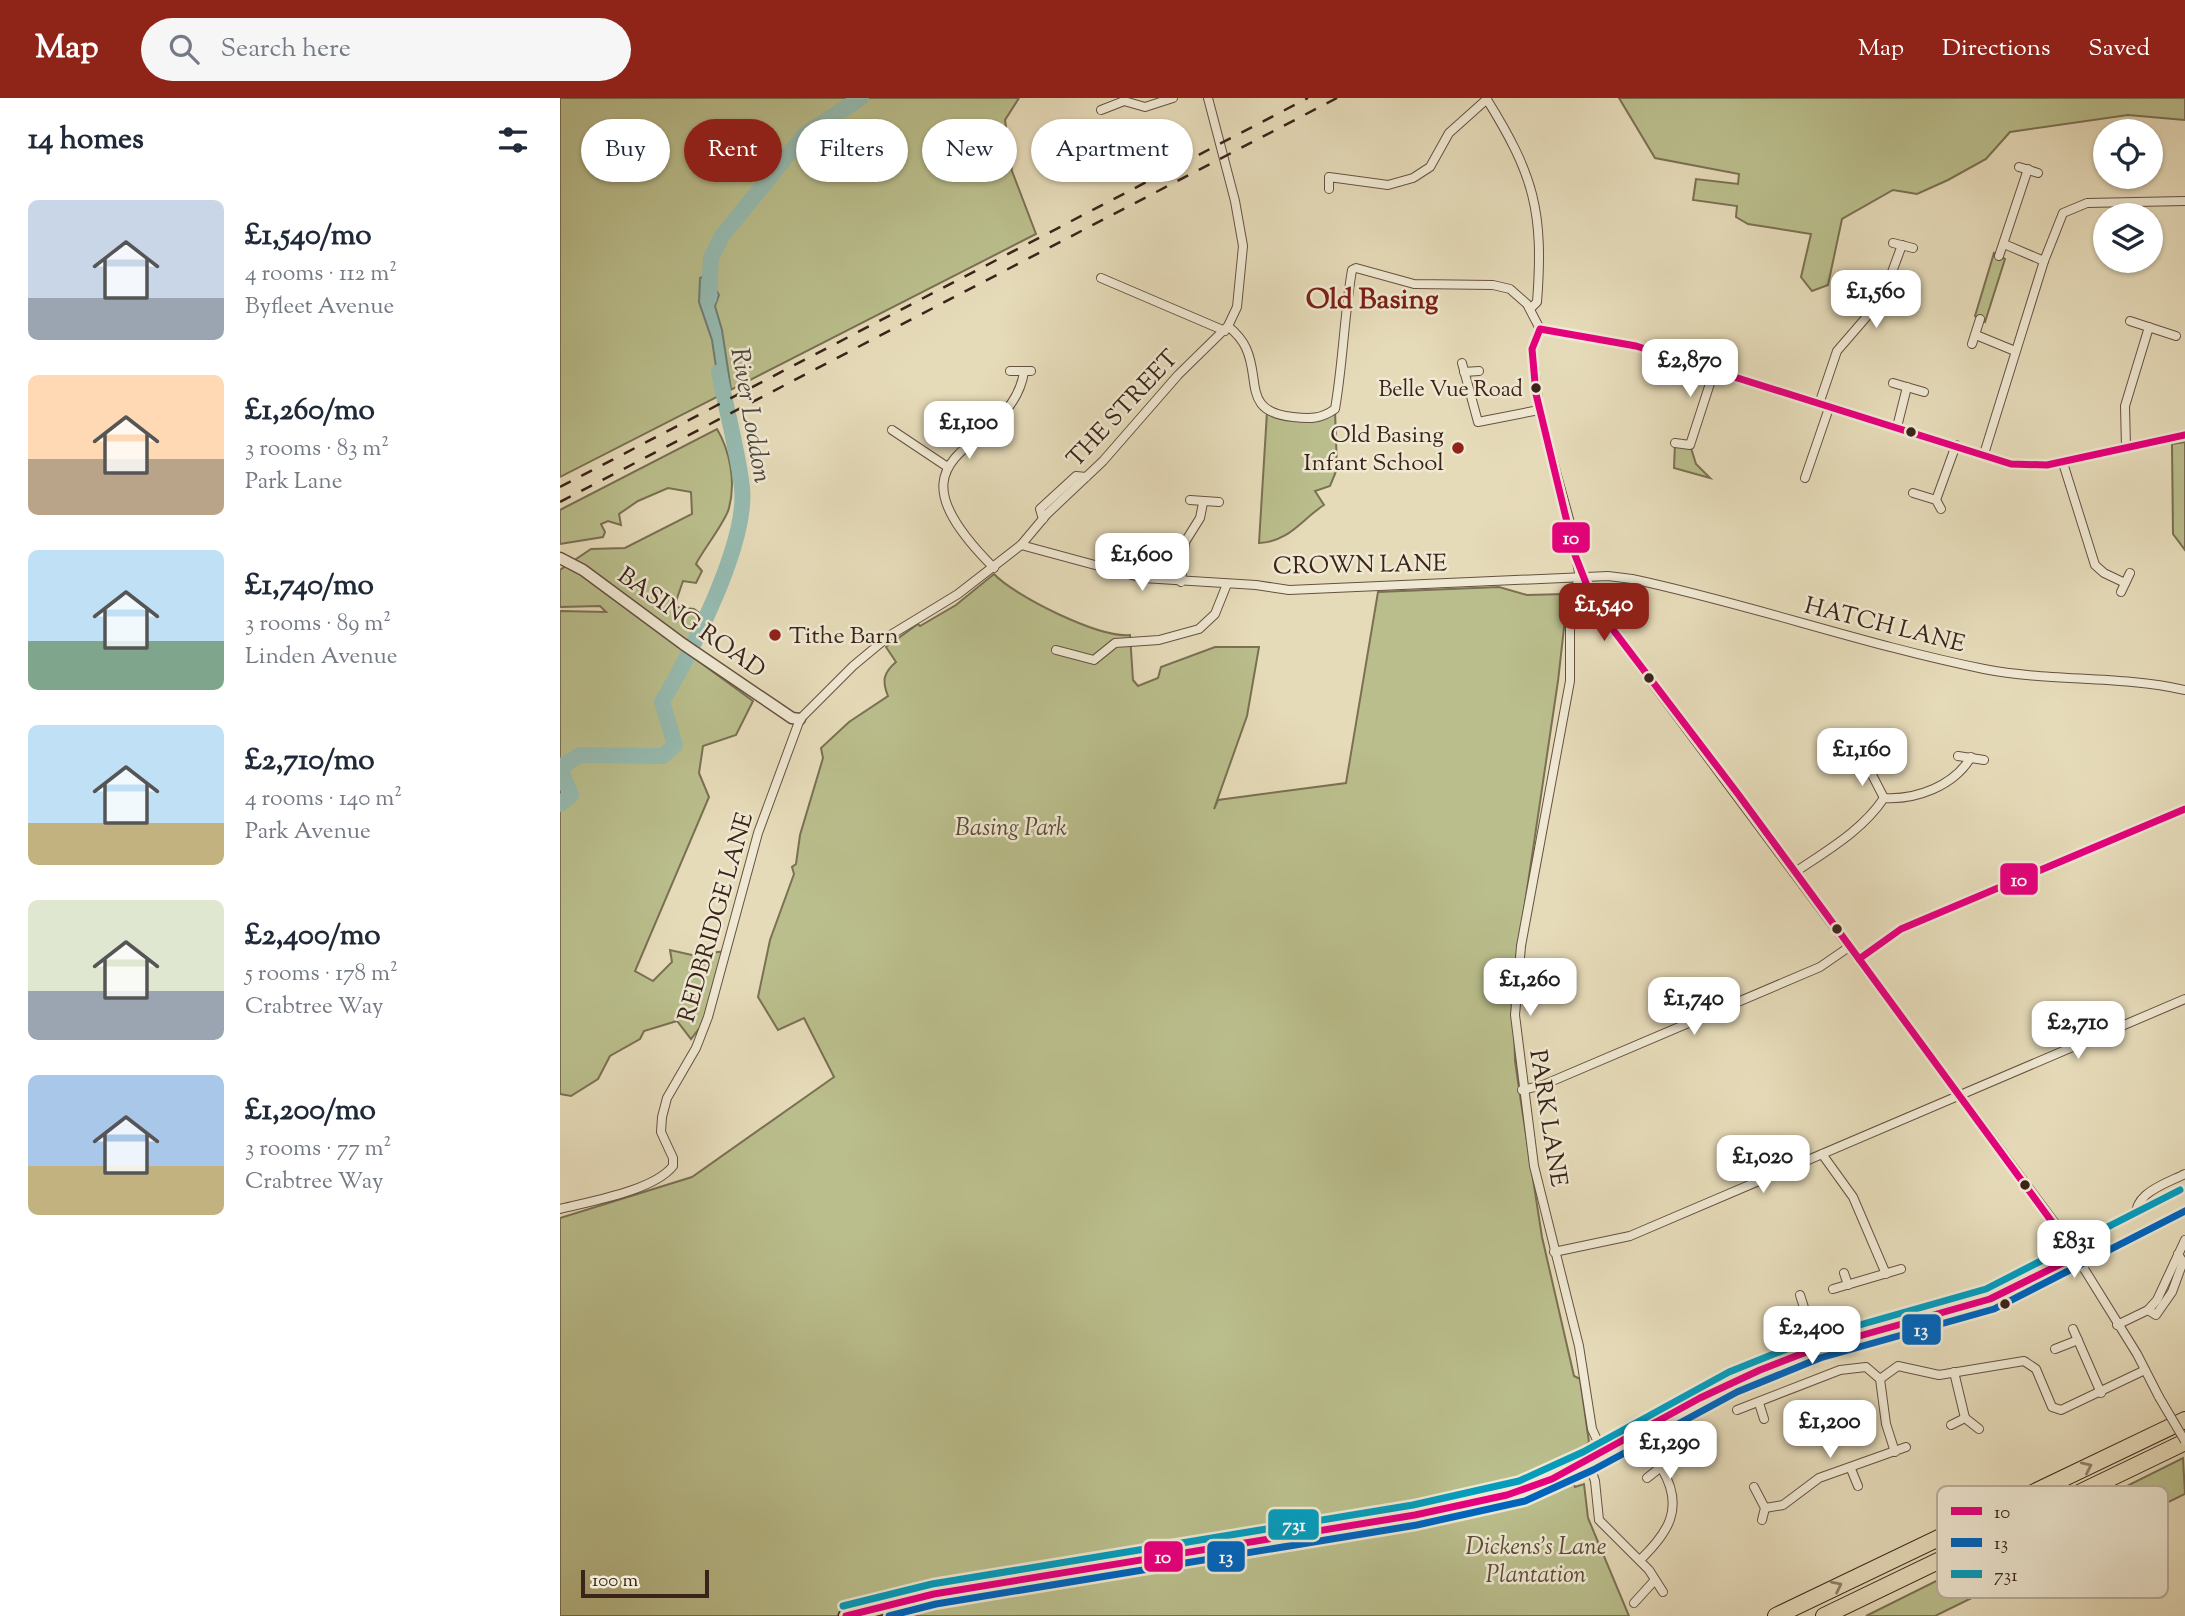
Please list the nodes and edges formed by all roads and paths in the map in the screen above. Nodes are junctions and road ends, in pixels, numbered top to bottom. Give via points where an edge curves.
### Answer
1 (1173, 98) edge
2 (1208, 98) edge
3 (1486, 99) edge
4 (1123, 100) edge
5 (1101, 110) dead end
6 (2019, 167) dead end
7 (2028, 169) junction
8 (2038, 173) dead end
9 (1329, 189) dead end
10 (2185, 201) edge
11 (2004, 244) junction
12 (1913, 248) dead end
13 (1999, 256) dead end
14 (2044, 261) junction
15 (1101, 278) dead end
16 (1530, 309) junction
17 (1980, 319) dead end
18 (2130, 321) dead end
19 (2149, 327) junction
20 (1227, 328) junction
21 (1540, 329) junction
22 (1976, 335) junction
23 (2176, 336) dead end
24 (1972, 344) dead end
25 (2015, 351) junction
26 (1462, 363) dead end
27 (1714, 370) junction
28 (1010, 371) dead end
29 (1479, 371) dead end
30 (1464, 372) junction
31 (1893, 383) dead end
32 (1907, 387) junction
33 (1924, 392) dead end
34 (1819, 404) junction
35 (1829, 408) junction
36 (1539, 410) junction
37 (1897, 427) junction
38 (892, 430) dead end
39 (2185, 435) edge
40 (1675, 443) dead end
41 (1956, 445) junction
42 (2126, 447) junction
43 (1984, 454) junction
44 (2063, 463) junction
45 (946, 466) junction
46 (1805, 478) dead end
47 (1913, 493) dead end
48 (1190, 500) dead end
49 (1936, 500) junction
50 (1219, 502) dead end
51 (1203, 503) junction
52 (1941, 509) dead end
53 (1021, 545) junction
54 (560, 558) edge
55 (994, 568) junction
56 (2130, 573) dead end
57 (1580, 578) junction
58 (1181, 582) junction
59 (2125, 583) junction
60 (1227, 584) junction
61 (2121, 592) dead end
62 (1056, 650) dead end
63 (2185, 690) edge
64 (800, 719) junction
65 (1958, 756) dead end
66 (1874, 757) dead end
67 (1971, 757) junction
68 (1984, 760) dead end
69 (1867, 765) junction
70 (1858, 771) dead end
71 (1884, 798) junction
72 (2185, 809) edge
73 (1794, 873) junction
74 (1849, 947) junction
75 (1858, 959) junction
76 (2185, 999) edge
77 (1522, 1090) junction
78 (1959, 1096) junction
79 (1822, 1154) junction
80 (2185, 1174) edge
81 (2185, 1199) edge
82 (560, 1209) edge
83 (2137, 1223) junction
84 (2185, 1240) edge
85 (1554, 1252) junction
86 (2077, 1256) junction
87 (1901, 1269) dead end
88 (1844, 1273) dead end
89 (1886, 1274) junction
90 (1848, 1285) junction
91 (1833, 1289) dead end
92 (1800, 1296) dead end
93 (2117, 1325) junction
94 (2073, 1329) dead end
95 (2078, 1340) junction
96 (1817, 1348) junction
97 (2054, 1349) dead end
98 (2146, 1370) junction
99 (1954, 1372) junction
100 (1880, 1379) junction
101 (2101, 1393) junction
102 (1759, 1403) junction
103 (1737, 1410) dead end
104 (1764, 1419) dead end
105 (1965, 1419) junction
106 (2185, 1420) edge
107 (1951, 1425) dead end
108 (1979, 1429) dead end
109 (2185, 1441) edge
110 (1906, 1447) dead end
111 (1895, 1452) junction
112 (1603, 1453) junction
113 (1671, 1459) dead end
114 (1588, 1461) junction
115 (1662, 1469) junction
116 (1851, 1469) junction
117 (1647, 1478) dead end
118 (1858, 1486) dead end
119 (2047, 1486) edge
120 (2092, 1486) edge
121 (1754, 1487) dead end
122 (1765, 1508) junction
123 (1762, 1520) dead end
124 (1937, 1539) edge
125 (1640, 1560) junction
126 (1937, 1561) edge
127 (1654, 1581) junction
128 (1663, 1592) dead end
129 (1634, 1603) dead end
130 (846, 1616) edge
131 (1776, 1616) edge
132 (1824, 1616) edge

1 - 4 street via 1145,107
2 - 20 street, THE STREET via 1243,246 1237,307
3 - 9 street via 1450,132 1430,167 1413,178 1388,185 1329,177
3 - 16 street via 1522,160 1534,198 1541,243 1537,302
4 - 5 street
6 - 7 street
7 - 8 street
7 - 11 street
10 - 14 street via 2074,206 2056,224
11 - 13 street
11 - 14 street
12 - 34 street via 1898,244 1882,299 1838,351
14 - 25 street
15 - 20 street
16 - 20 street via 1520,296 1500,286 1414,284 1356,268 1343,326 1335,409 1308,419 1267,411 1260,403 1247,349
16 - 21 street
17 - 22 street
18 - 19 street
19 - 23 street
19 - 42 street via 2125,406
20 - 53 street, THE STREET
21 - 27 street via 1636,346
21 - 36 street via 1532,348
22 - 24 street
22 - 25 street
25 - 43 street
26 - 30 street
27 - 34 street
27 - 40 street via 1690,445
28 - 45 street via 1028,372 1008,408
29 - 30 street
30 - 36 street via 1478,422
31 - 32 street
32 - 33 street
32 - 37 street
34 - 35 street
35 - 37 street
35 - 46 street
36 - 57 street
37 - 41 street
38 - 45 street
39 - 42 street
41 - 43 street
41 - 49 street
42 - 44 street
43 - 44 street via 2011,464
44 - 59 street via 2095,565
45 - 55 street via 945,492 955,519
47 - 49 street
48 - 51 street
49 - 52 street
50 - 51 street
51 - 58 street via 1200,518 1185,542
53 - 55 street, THE STREET
53 - 58 street, CROWN LANE via 1113,573
54 - 64 street, BASING ROAD via 792,718
55 - 64 street, THE STREET via 889,636
56 - 59 street
57 - 60 street, CROWN LANE via 1289,590
57 - 63 street, HATCH LANE via 1608,576 1654,584 1986,669 2051,678 2134,680
57 - 73 street via 1595,606
57 - 77 street, PARK LANE via 1571,595 1570,681 1516,983
58 - 60 street, CROWN LANE
59 - 61 street
60 - 62 street via 1215,614 1199,629 1159,640 1115,643 1094,660
64 - 82 street, REDBRIDGE LANE via 758,833 708,1017 667,1098 661,1132 673,1158 670,1170 630,1190
65 - 67 street
66 - 69 street
67 - 68 street
67 - 71 street via 1957,776 1915,797
69 - 70 street
69 - 71 street
71 - 73 street via 1854,831
72 - 75 street via 1901,929
73 - 74 street
74 - 75 street
74 - 77 street via 1820,967 1544,1085
75 - 78 street
76 - 78 street
77 - 85 street, PARK LANE
78 - 79 street
78 - 86 street
79 - 85 street via 1630,1236
79 - 89 street via 1853,1197
80 - 83 street via 2140,1200 2135,1210
81 - 83 main road
83 - 86 main road
84 - 93 street via 2166,1287 2148,1310
85 - 112 street, PARK LANE via 1579,1346 1592,1429
86 - 93 street
86 - 96 main road via 1990,1299
87 - 89 street
88 - 90 street
89 - 90 street
90 - 91 street
92 - 96 street
93 - 98 street
94 - 95 street
95 - 97 street
95 - 101 street
96 - 112 main road via 1733,1382
98 - 101 street
98 - 109 street, bridge
99 - 100 street via 1927,1374 1903,1366
99 - 101 street via 2030,1362 2056,1410
99 - 105 street
100 - 102 street via 1866,1367 1857,1367
100 - 111 street
102 - 103 street
102 - 104 street
105 - 107 street
105 - 108 street
119 -> 106 highway
109 - 120 highway
110 - 111 street
111 - 116 street
112 - 114 main road
113 - 115 street
114 - 125 street via 1599,1520
114 - 130 main road via 1537,1486 1481,1502 934,1594
115 - 117 street
115 - 125 street via 1672,1491 1669,1528
116 - 118 street
116 - 122 street via 1819,1478 1783,1504
121 - 122 street
122 - 123 street
131 -> 124 highway
125 - 127 street
126 - 132 highway
127 - 128 street
127 - 129 street

